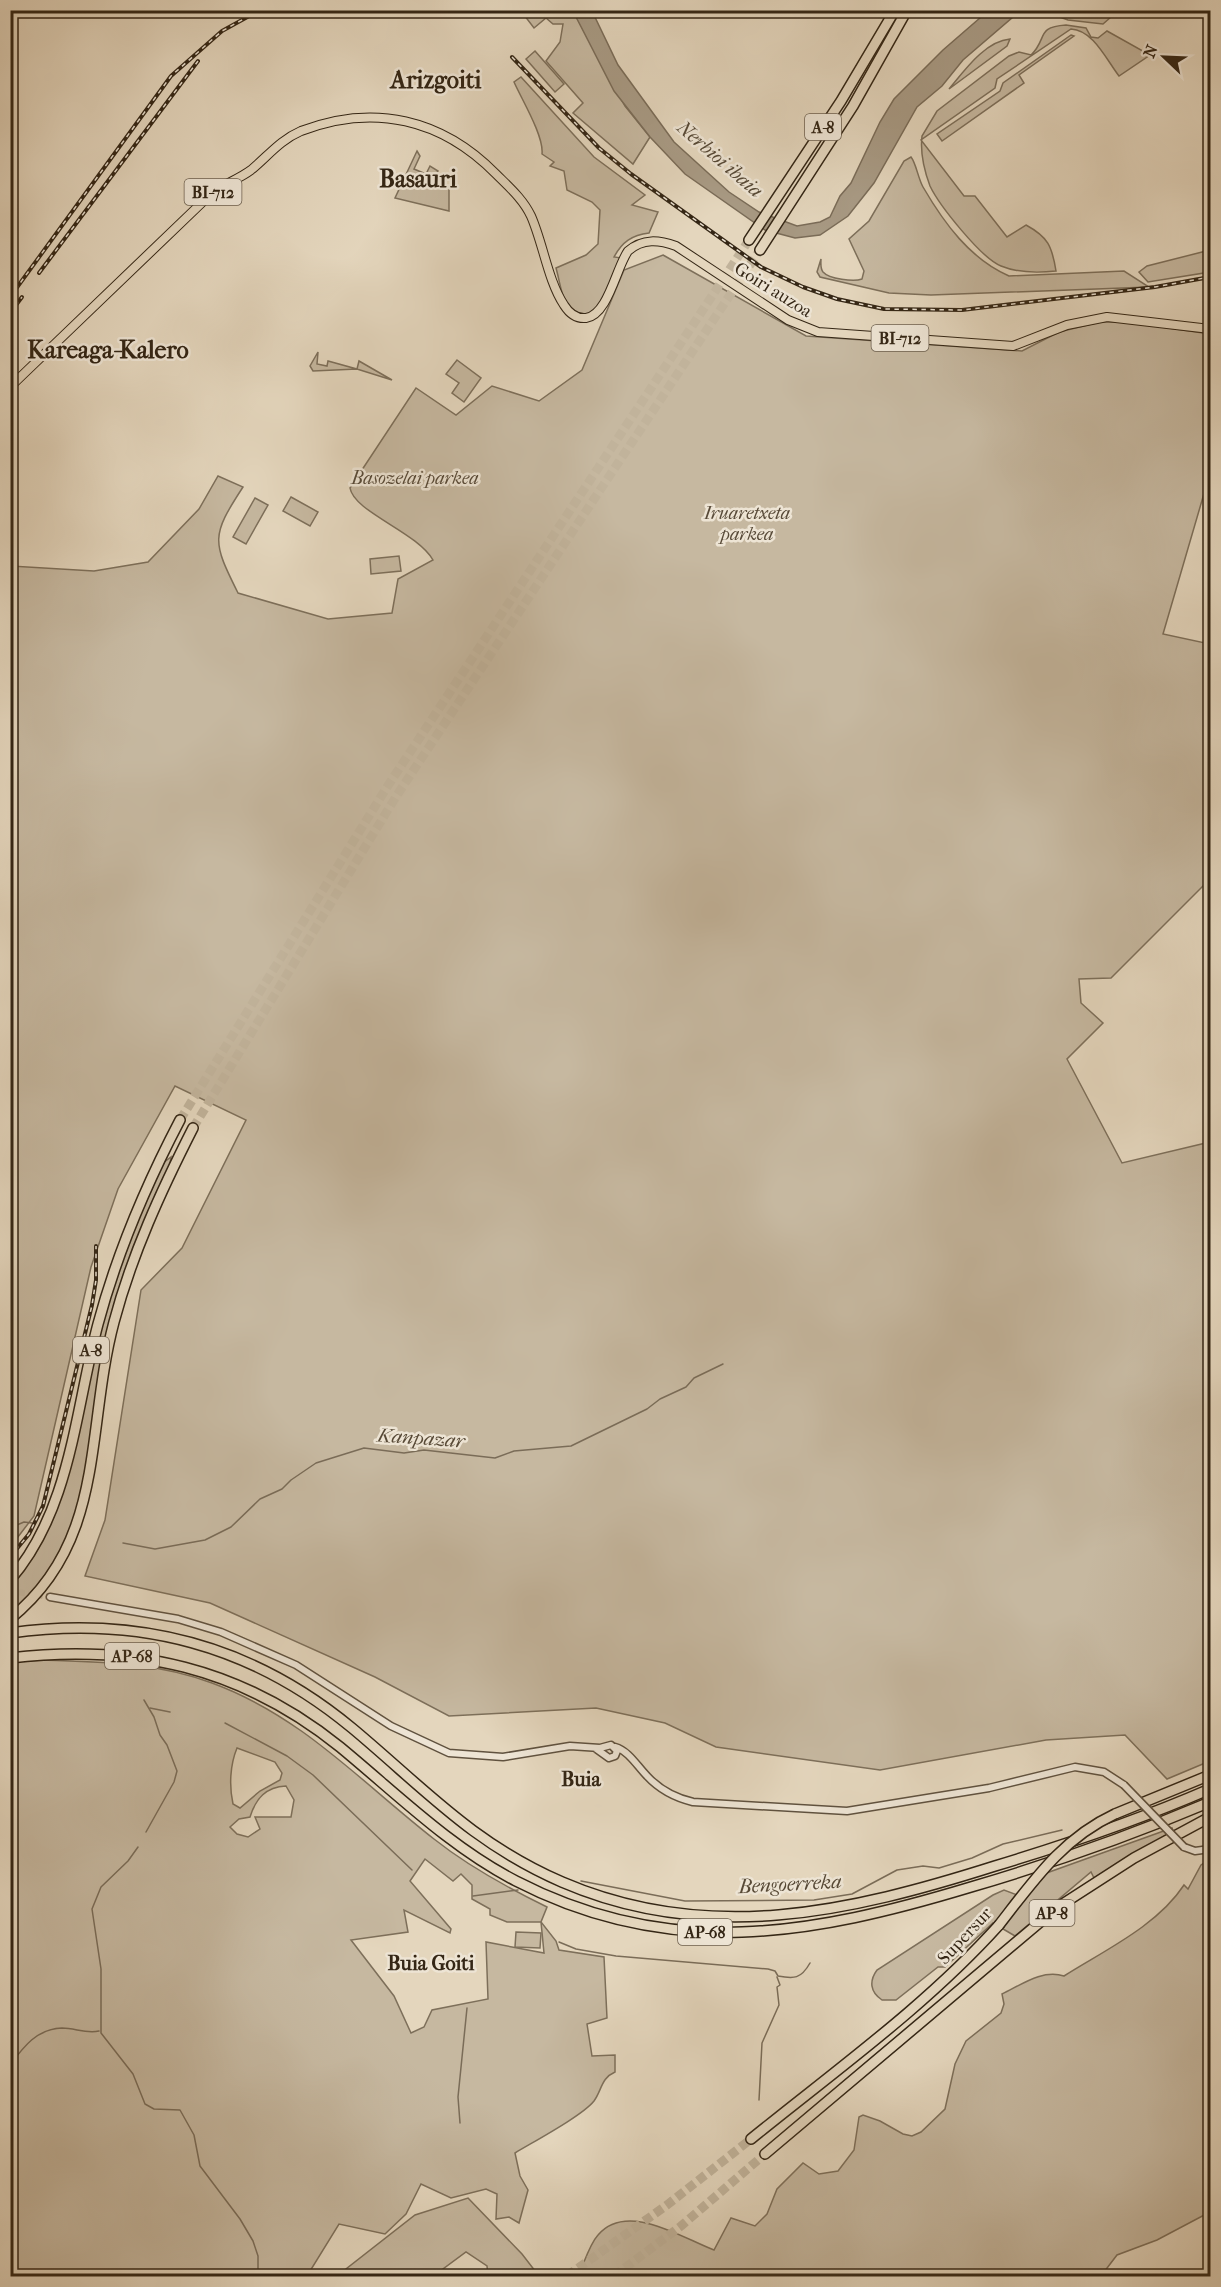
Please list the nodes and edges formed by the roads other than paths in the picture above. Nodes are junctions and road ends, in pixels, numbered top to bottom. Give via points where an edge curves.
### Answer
1 (895, 10) edge
2 (907, 10) edge
3 (751, 237) tunnel mouth
4 (763, 246) tunnel mouth
5 (1210, 329) edge
6 (10, 387) edge
7 (180, 1120) tunnel mouth
8 (193, 1128) tunnel mouth
9 (10, 1580) edge
10 (50, 1597) tunnel mouth
11 (12, 1618) edge
12 (10, 1633) edge
13 (10, 1658) edge
14 (615, 1747) junction
15 (605, 1751) junction
16 (615, 1756) junction
17 (630, 1758) junction
18 (1210, 1775) edge
19 (1210, 1789) edge
20 (1210, 1802) edge
21 (1210, 1817) edge
22 (1210, 1849) edge
23 (752, 2139) tunnel mouth
24 (765, 2154) tunnel mouth

1 - 3 highway, A-8 via 841,101
2 - 4 highway, A-8 via 853,106
5 - 6 main road, Goiri auzoa / BI-712 via 1107,316 1066,325 1013,346 818,332 788,320 676,246 658,241 634,245 603,306 594,315 581,318 569,312 560,298 523,203 483,161 459,142 422,126 362,116 293,135 249,171 212,193
7 - 9 highway, A-8 via 144,1192 114,1269 51,1514 37,1544
8 - 11 highway, A-8 via 144,1234 115,1320 103,1369 88,1485 72,1540 47,1583
10 - 15 street via 178,1619 221,1632 296,1665 391,1726 448,1753 503,1757 570,1746
12 - 19 highway, AP-68 via 78,1628 130,1630 177,1638 234,1656 276,1676 327,1708 434,1802 500,1850 579,1889 669,1912 766,1917 874,1901 1024,1857
13 - 20 highway, AP-68 via 77,1653 124,1655 186,1666 234,1683 304,1721 456,1843 516,1881 601,1914 683,1931 779,1932 874,1914 1054,1861
14 - 15 street via 609,1745
14 - 16 street
14 - 17 street
15 - 16 street via 609,1758
16 - 17 street
17 - 22 street, bridge via 651,1780 684,1800 847,1811 989,1788 1075,1767 1104,1772 1124,1785 1184,1847 1195,1851
18 - 23 highway, Supersur / AP-8, bridge via 1115,1814 1082,1833 1037,1874 999,1925 948,1979
21 - 24 highway, Supersur / AP-8 via 1161,1842 1059,1907

